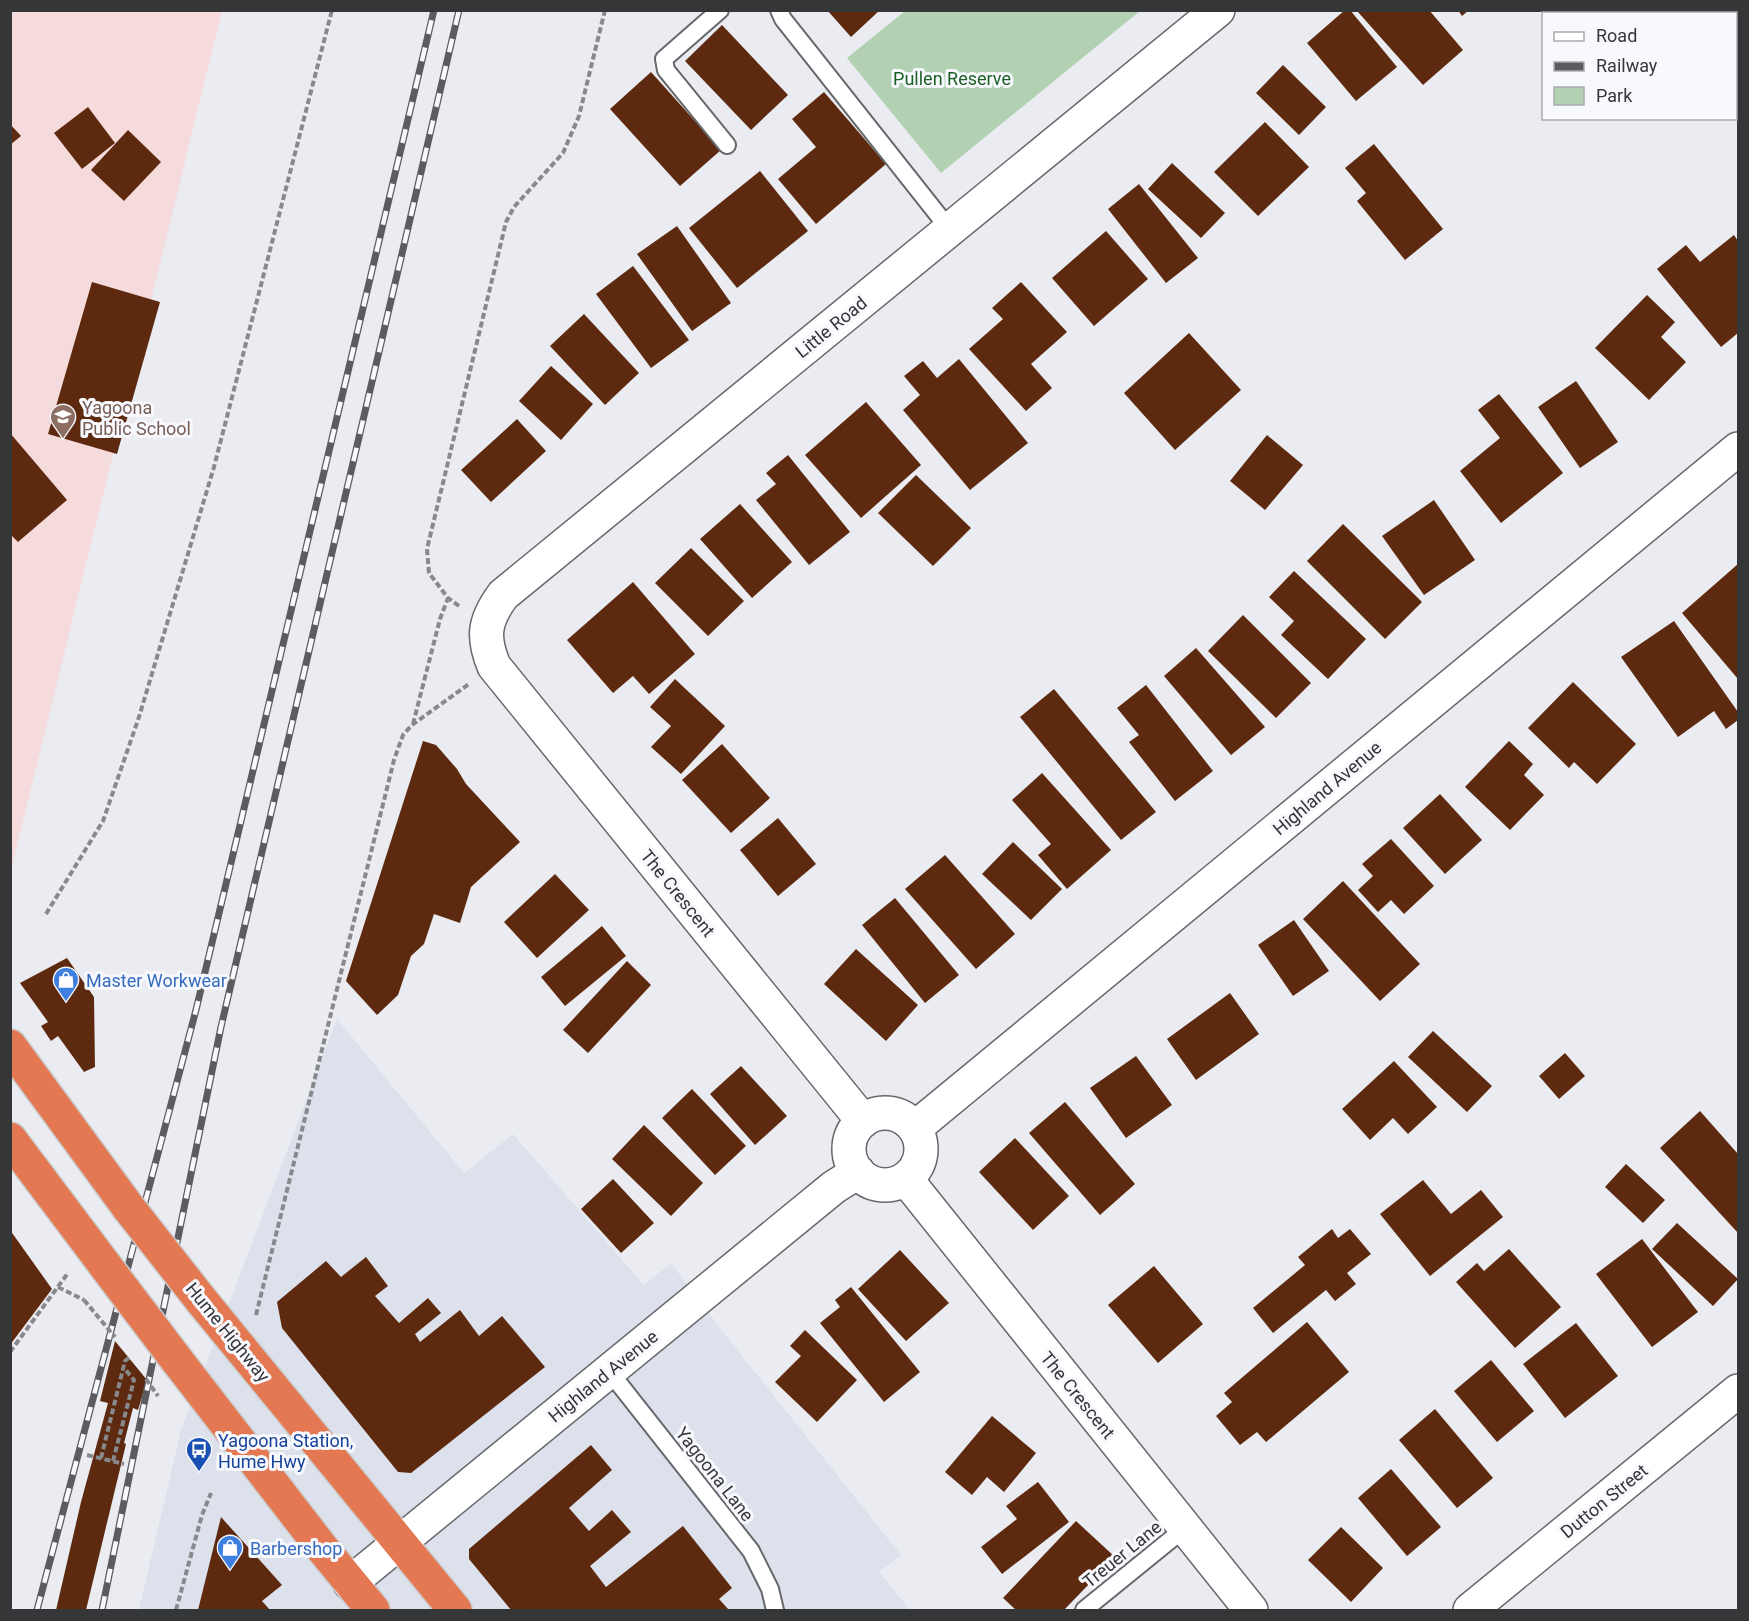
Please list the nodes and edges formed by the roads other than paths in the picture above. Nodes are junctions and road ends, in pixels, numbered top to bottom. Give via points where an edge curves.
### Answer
1 (720, 10) edge
2 (779, 10) edge
3 (1218, 10) edge
4 (728, 145) dead end
5 (950, 230) junction
6 (1738, 449) edge
7 (494, 666) joint
8 (10, 1046) edge
9 (863, 1121) junction
10 (915, 1128) junction
11 (10, 1139) edge
12 (858, 1172) junction
13 (906, 1179) junction
14 (609, 1371) junction
15 (1738, 1391) edge
16 (1185, 1528) junction
17 (400, 1541) junction
18 (350, 1583) junction
19 (373, 1611) edge
20 (455, 1611) edge
21 (775, 1611) edge
22 (1084, 1611) edge
23 (1251, 1611) edge
24 (1470, 1611) edge

1 - 4 lane via 664,59 666,70
2 - 5 lane
3 - 5 street, Little Road
5 - 7 street, Little Road via 503,595 486,628 486,647
6 - 10 street, Highland Avenue
7 - 9 street, The Crescent
8 - 17 highway, Hume Highway, bridge via 201,1300
9 - 10 street via 885,1113 906,1120
9 - 12 street via 851,1140 852,1163
10 - 13 street via 920,1138 920,1161
11 - 18 highway, bridge
12 - 13 street via 876,1184 897,1184
12 - 14 street, Highland Avenue via 834,1187
13 - 16 street, The Crescent
14 - 17 street, Highland Avenue
14 - 21 lane, Yagoona Lane via 751,1551 770,1589
15 - 24 street, Dutton Street
16 - 22 lane, Treuer Lane
16 - 23 street, The Crescent
17 - 18 street, Highland Avenue
17 - 20 highway, Hume Highway
18 - 19 highway

